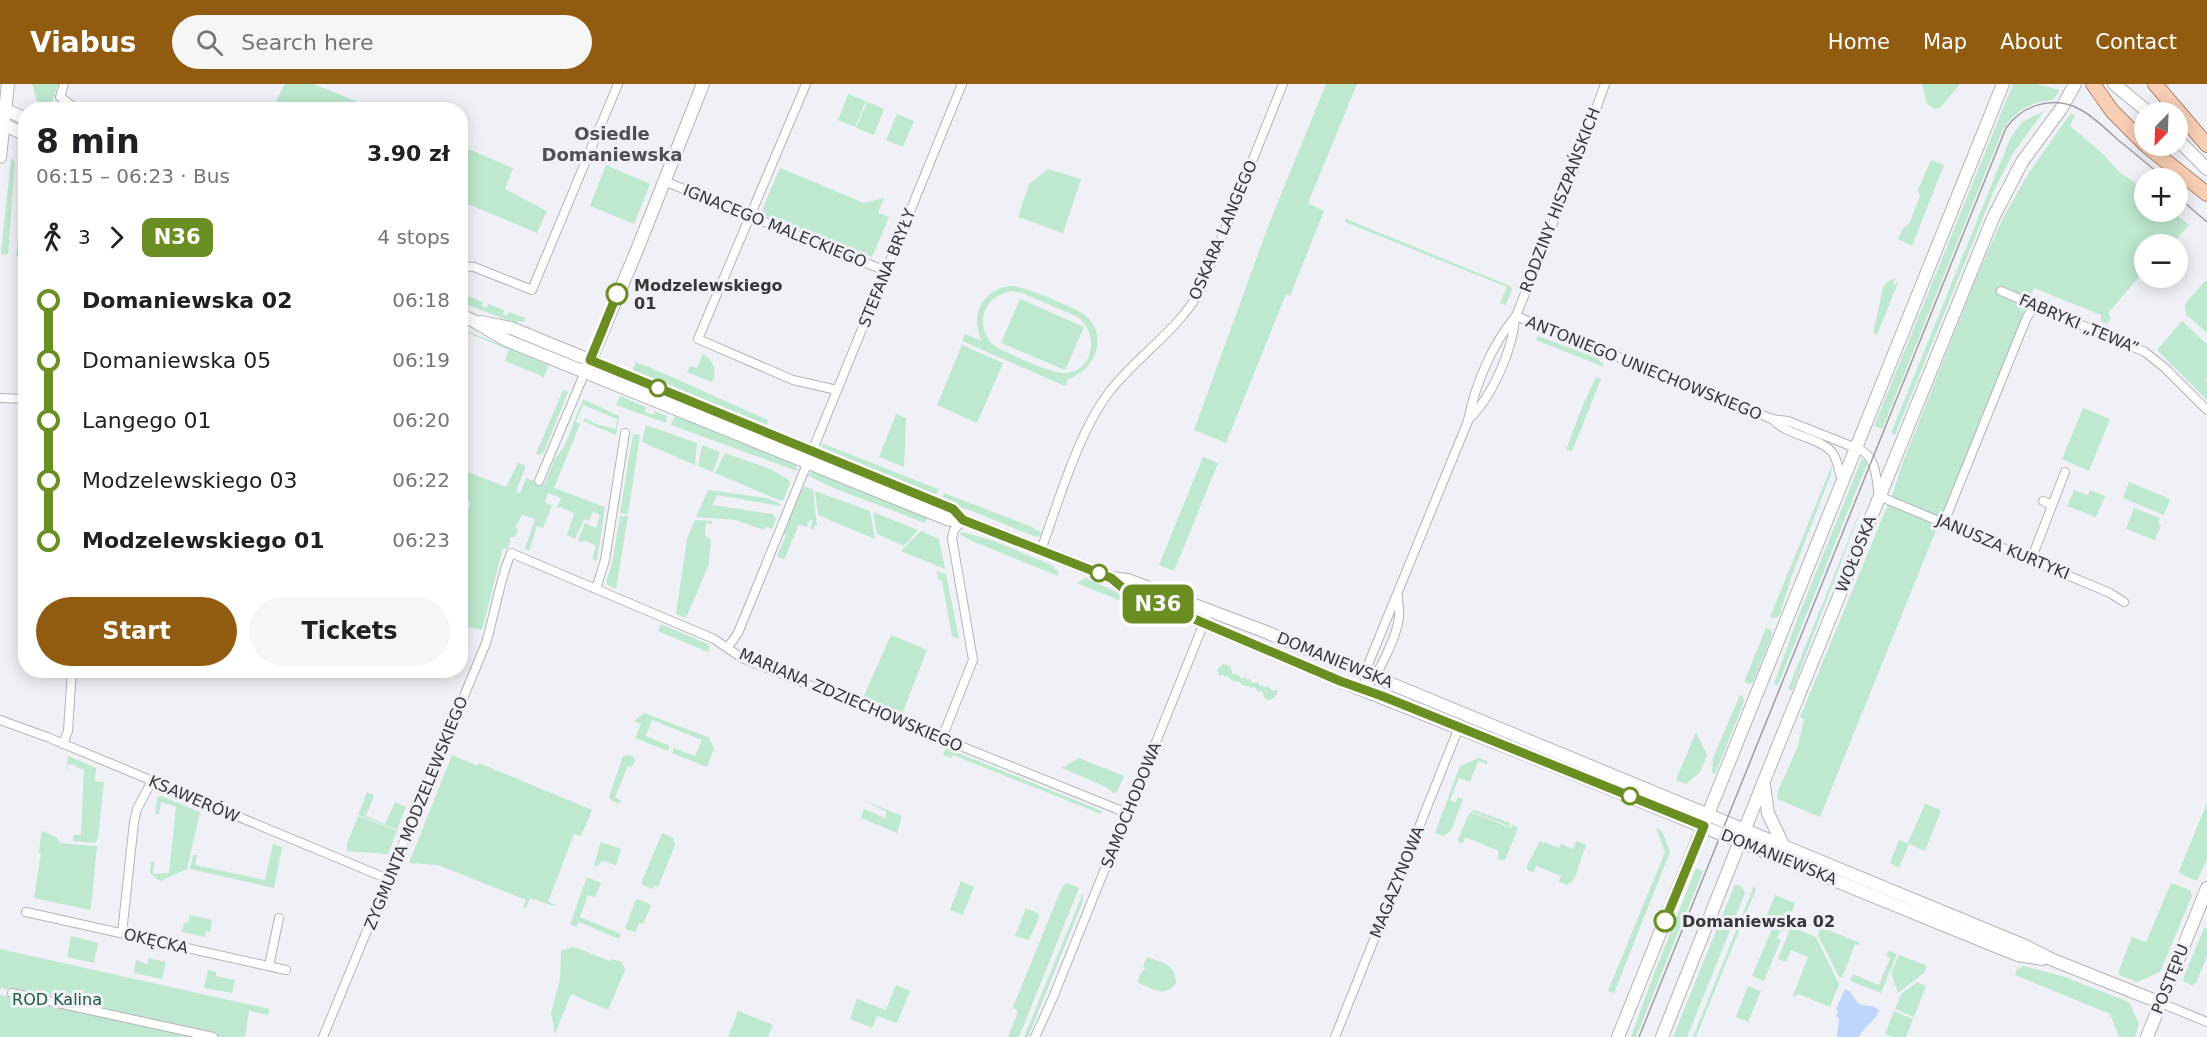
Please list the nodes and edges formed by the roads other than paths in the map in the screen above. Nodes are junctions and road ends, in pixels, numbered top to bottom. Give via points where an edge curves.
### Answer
1 (8, 84) edge
2 (64, 84) edge
3 (618, 84) edge
4 (703, 84) edge
5 (806, 84) edge
6 (962, 84) edge
7 (1283, 84) edge
8 (1605, 84) edge
9 (2003, 84) edge
10 (2075, 84) edge
11 (2093, 84) edge
12 (2114, 84) edge
13 (2155, 84) edge
14 (67, 102) edge
15 (2136, 102) edge
16 (2, 108) edge
17 (18, 115) edge
18 (2, 124) edge
19 (18, 131) edge
20 (2134, 133) edge
21 (2207, 145) edge
22 (2188, 150) edge
23 (2160, 156) edge
24 (0, 157) edge
25 (2207, 169) edge
26 (664, 181) junction
27 (2207, 194) edge
28 (750, 216) junction
29 (468, 267) edge
30 (886, 271) junction
31 (2001, 291) dead end
32 (2035, 305) junction
33 (1515, 316) junction
34 (468, 318) edge
35 (474, 321) junction
36 (590, 360) junction
37 (585, 372) junction
38 (837, 390) junction
39 (0, 398) edge
40 (18, 399) edge
41 (2207, 410) edge
42 (1772, 419) junction
43 (1468, 421) junction
44 (625, 433) dead end
45 (1856, 448) junction
46 (809, 457) junction
47 (2065, 472) dead end
48 (539, 481) dead end
49 (1842, 483) junction
50 (1879, 496) junction
51 (2043, 501) dead end
52 (2052, 505) junction
53 (963, 520) junction
54 (1944, 522) junction
55 (1041, 550) junction
56 (511, 553) joint
57 (2031, 560) junction
58 (1111, 578) junction
59 (596, 589) junction
60 (1397, 595) junction
61 (2124, 602) dead end
62 (1209, 609) junction
63 (1204, 624) junction
64 (728, 647) junction
65 (1371, 674) junction
66 (71, 678) edge
67 (1365, 690) junction
68 (0, 720) edge
69 (1459, 727) junction
70 (942, 738) junction
71 (63, 744) junction
72 (152, 781) junction
73 (1763, 782) junction
74 (1127, 813) junction
75 (1708, 814) junction
76 (1704, 826) junction
77 (1745, 828) junction
78 (1740, 841) junction
79 (1783, 845) junction
80 (388, 879) junction
81 (2207, 888) edge
82 (26, 912) dead end
83 (279, 918) dead end
84 (122, 933) junction
85 (2053, 960) junction
86 (269, 966) junction
87 (286, 970) dead end
88 (12, 993) dead end
89 (2161, 1003) junction
90 (2207, 1022) edge
91 (213, 1037) edge
92 (323, 1037) edge
93 (1037, 1037) edge
94 (1335, 1037) edge
95 (1618, 1037) edge
96 (1662, 1037) edge
97 (2147, 1037) edge

1 - 16 street
2 - 14 street via 60,97
3 - 29 street via 532,290
4 - 26 street
5 - 28 street
6 - 30 street, STEFANA BRYŁY
7 - 55 street, OSKARA LANGEGO via 1197,296 1098,408 1083,437
8 - 33 street, RODZINY HISZPAŃSKICH
9 - 45 street
10 - 50 street, WOŁOSKA via 2022,162 1993,218
11 - 20 main road
12 - 15 street
13 - 21 main road
16 - 17 street
16 - 18 street
18 - 19 street
18 - 24 street
22 - 25 street
23 - 27 main road
26 - 28 street, IGNACEGO MALECKIEGO
26 - 36 street
28 - 30 street, IGNACEGO MALECKIEGO
28 - 38 street via 698,339 793,380
30 - 38 street, STEFANA BRYŁY
31 - 32 street, FABRYKI „TEWA”
32 - 41 street, FABRYKI „TEWA” via 2145,352
32 - 54 street via 2026,317
33 - 42 street, ANTONIEGO UNIECHOWSKIEGO
33 - 43 street, RODZINY HISZPAŃSKICH via 1483,375
33 - 43 street, RODZINY HISZPAŃSKICH via 1514,335 1500,369 1480,409
34 - 35 street, DOMANIEWSKA
35 - 36 street, DOMANIEWSKA via 511,328
35 - 37 street, DOMANIEWSKA via 506,340
36 - 37 street
36 - 46 street, DOMANIEWSKA
37 - 46 street, DOMANIEWSKA
37 - 48 street
38 - 46 street, STEFANA BRYŁY
39 - 40 street
42 - 45 street, ANTONIEGO UNIECHOWSKIEGO via 1788,421
42 - 49 street, ANTONIEGO UNIECHOWSKIEGO via 1785,430 1830,450
43 - 60 street, RODZINY HISZPAŃSKICH
44 - 59 street via 605,560
45 - 49 street
45 - 50 street via 1871,460
46 - 53 street, DOMANIEWSKA via 953,509
46 - 64 street, STEFANA BRYŁY via 738,633
47 - 52 street
49 - 75 street
50 - 54 street, JANUSZA KURTYKI
50 - 73 street, WOŁOSKA
51 - 52 street
52 - 57 street
53 - 55 street, DOMANIEWSKA
53 - 70 street via 952,538 973,651 971,667
54 - 57 street, JANUSZA KURTYKI
55 - 58 street, DOMANIEWSKA
56 - 59 street, MARIANA ZDZIECHOWSKIEGO
56 - 80 street, ZYGMUNTA MODZELEWSKIEGO via 486,643
57 - 61 street, JANUSZA KURTYKI
58 - 62 street, DOMANIEWSKA via 1128,580
58 - 63 street, DOMANIEWSKA via 1124,589
59 - 64 street, MARIANA ZDZIECHOWSKIEGO
60 - 65 street, RODZINY HISZPAŃSKICH
60 - 65 street, RODZINY HISZPAŃSKICH via 1399,620
62 - 63 street, SAMOCHODOWA
62 - 65 street, DOMANIEWSKA
63 - 67 street, DOMANIEWSKA
63 - 74 street, SAMOCHODOWA
64 - 70 street, MARIANA ZDZIECHOWSKIEGO via 742,658
65 - 67 street, RODZINY HISZPAŃSKICH
65 - 75 street, DOMANIEWSKA
66 - 71 street via 68,732
67 - 69 street, DOMANIEWSKA
68 - 71 street, KSAWERÓW
69 - 76 street, DOMANIEWSKA
69 - 94 street, MAGAZYNOWA
70 - 74 street, MARIANA ZDZIECHOWSKIEGO
71 - 72 street, KSAWERÓW
72 - 80 street, KSAWERÓW
72 - 84 street via 134,822
73 - 77 street, WOŁOSKA
73 - 79 street via 1768,813
74 - 93 street, SAMOCHODOWA
75 - 76 street
75 - 77 street, DOMANIEWSKA
76 - 78 street, DOMANIEWSKA
76 - 95 street
77 - 78 street, WOŁOSKA
77 - 79 street, DOMANIEWSKA
78 - 85 street, DOMANIEWSKA via 2018,955
78 - 96 street, WOŁOSKA
79 - 85 street, DOMANIEWSKA
80 - 92 street, ZYGMUNTA MODZELEWSKIEGO
81 - 89 street, POSTĘPU
82 - 84 street, OKĘCKA
83 - 86 street
84 - 86 street, OKĘCKA
85 - 89 street, DOMANIEWSKA
86 - 87 street, OKĘCKA
88 - 91 street
89 - 90 street, DOMANIEWSKA
89 - 97 street, POSTĘPU

